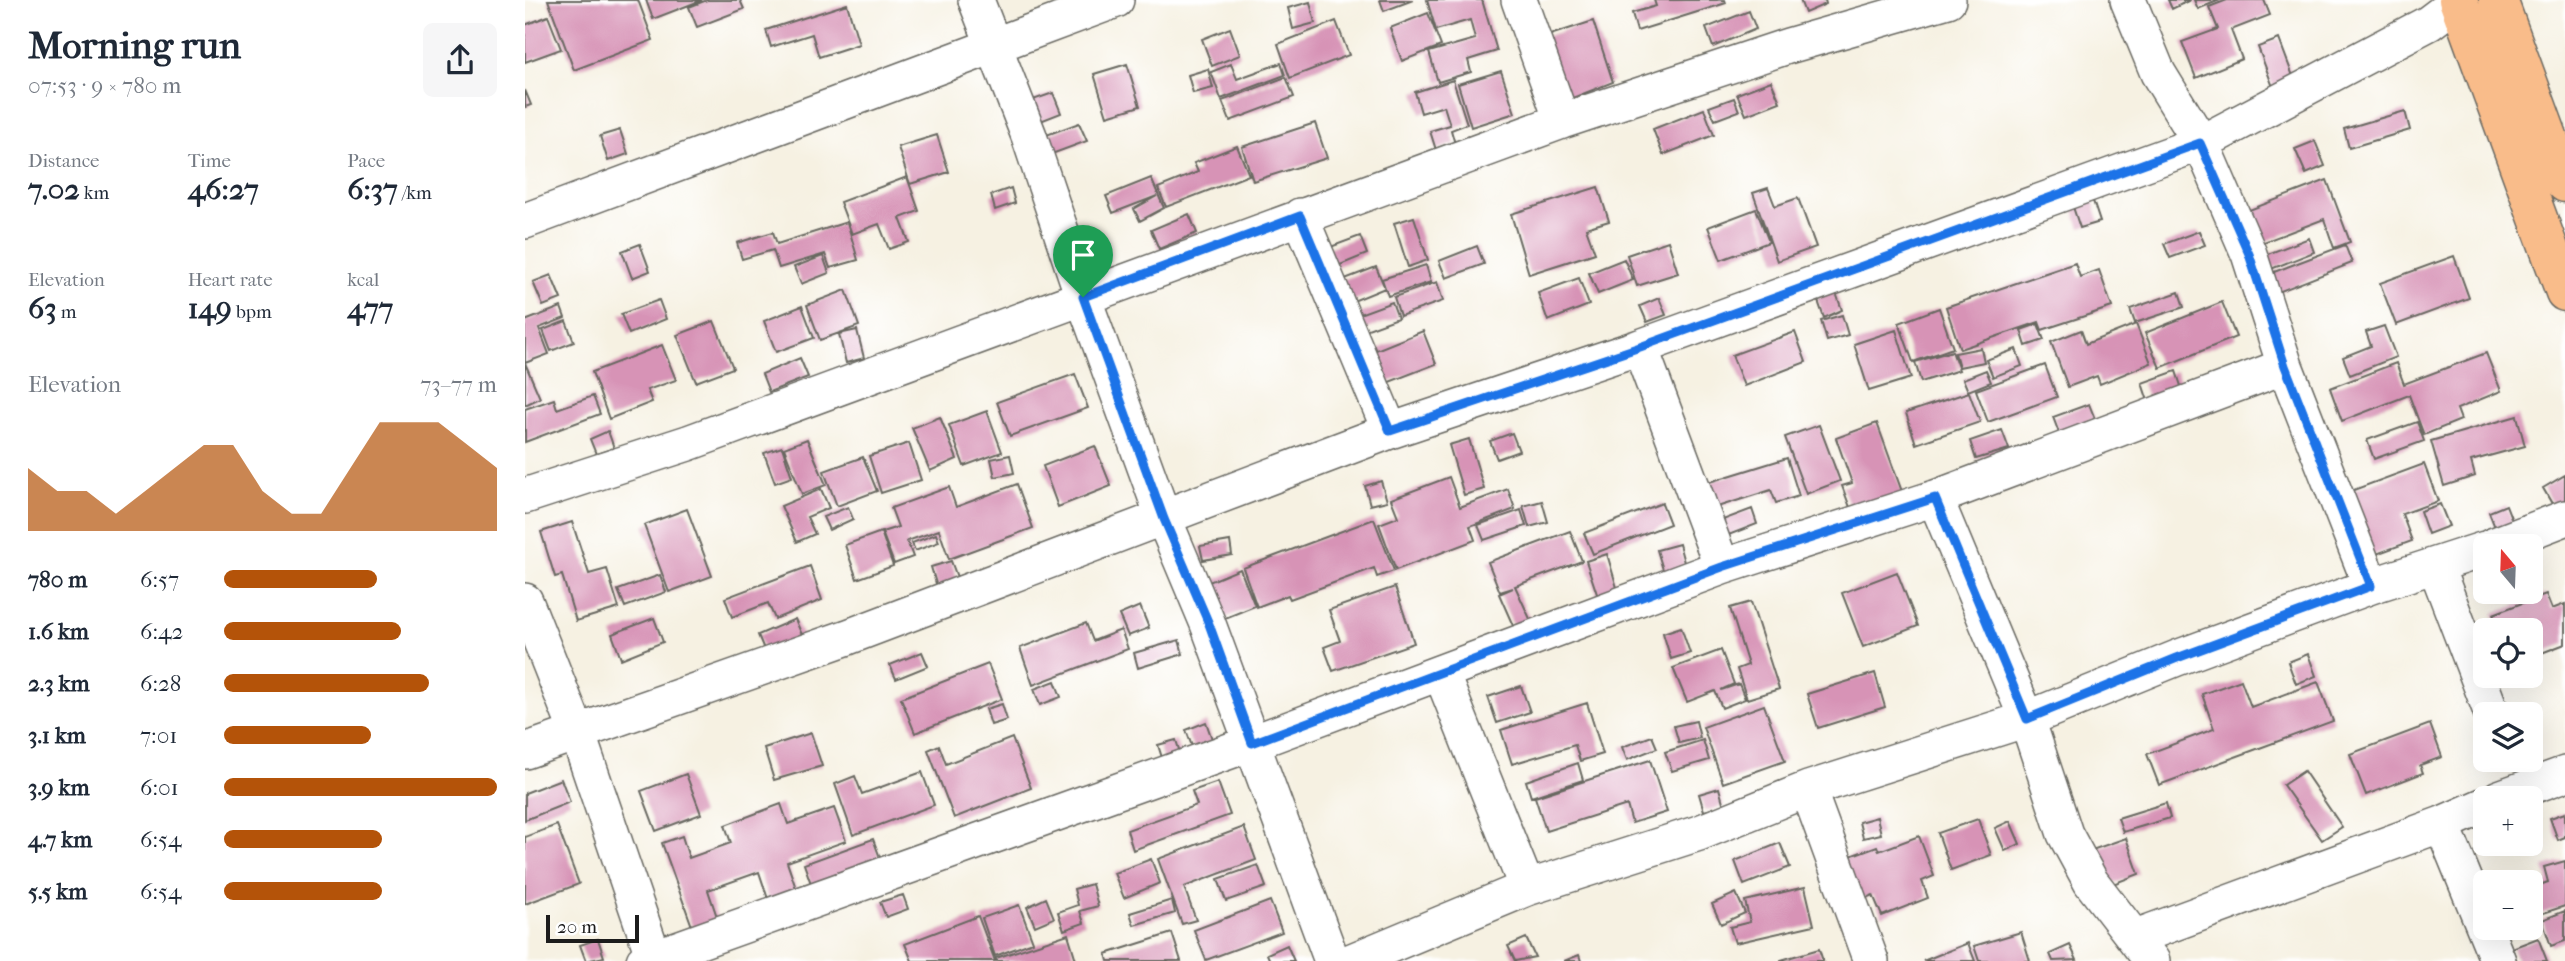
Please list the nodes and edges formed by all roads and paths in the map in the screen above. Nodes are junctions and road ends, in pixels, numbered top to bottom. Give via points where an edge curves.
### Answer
1 (976, 0) edge
2 (1116, 0) edge
3 (1519, 0) edge
4 (1948, 0) edge
5 (2127, 0) edge
6 (2498, 0) edge
7 (2458, 1) edge
8 (996, 46) junction
9 (1562, 121) junction
10 (2200, 143) junction
11 (2565, 183) edge
12 (1300, 216) junction
13 (525, 221) edge
14 (2565, 292) edge
15 (1083, 297) junction
16 (1640, 347) junction
17 (2285, 366) junction
18 (1390, 431) junction
19 (525, 496) edge
20 (1935, 498) junction
21 (2565, 518) edge
22 (1164, 519) junction
23 (2523, 534) edge
24 (2473, 553) edge
25 (1722, 567) junction
26 (2436, 567) junction
27 (2371, 586) junction
28 (525, 601) edge
29 (1441, 673) junction
30 (2487, 702) edge
31 (2027, 719) junction
32 (577, 732) junction
33 (1252, 743) junction
34 (525, 751) edge
35 (2565, 774) edge
36 (2510, 782) edge
37 (1808, 789) junction
38 (2473, 810) edge
39 (2442, 824) junction
40 (1527, 888) junction
41 (2144, 949) edge
42 (651, 960) edge
43 (1332, 961) edge
44 (1352, 961) edge
45 (1871, 961) edge
46 (2498, 961) edge

1 - 8 street
2 - 8 street
3 - 9 street
4 - 9 street via 1788,46
5 - 10 street via 2158,74
6 - 11 main road
7 - 10 street via 2429,23
7 - 14 main road
8 - 13 street
8 - 15 street
9 - 12 street
10 - 16 street
10 - 17 street via 2249,254
12 - 15 street
12 - 18 street
15 - 19 street via 688,443
15 - 22 street
16 - 18 street
16 - 25 street
17 - 20 street
17 - 27 street
18 - 22 street
20 - 25 street
20 - 31 street
21 - 23 street
22 - 32 street
22 - 33 street
24 - 26 street
25 - 29 street
26 - 27 street
26 - 30 street
27 - 31 street
28 - 32 street
29 - 33 street
29 - 40 street
31 - 37 street
31 - 41 street via 2065,834 2091,882
32 - 34 street
32 - 42 street
33 - 42 street
33 - 43 street
35 - 36 street
37 - 40 street via 1699,833
37 - 45 street
38 - 39 street
39 - 41 street
39 - 46 street
40 - 44 street

